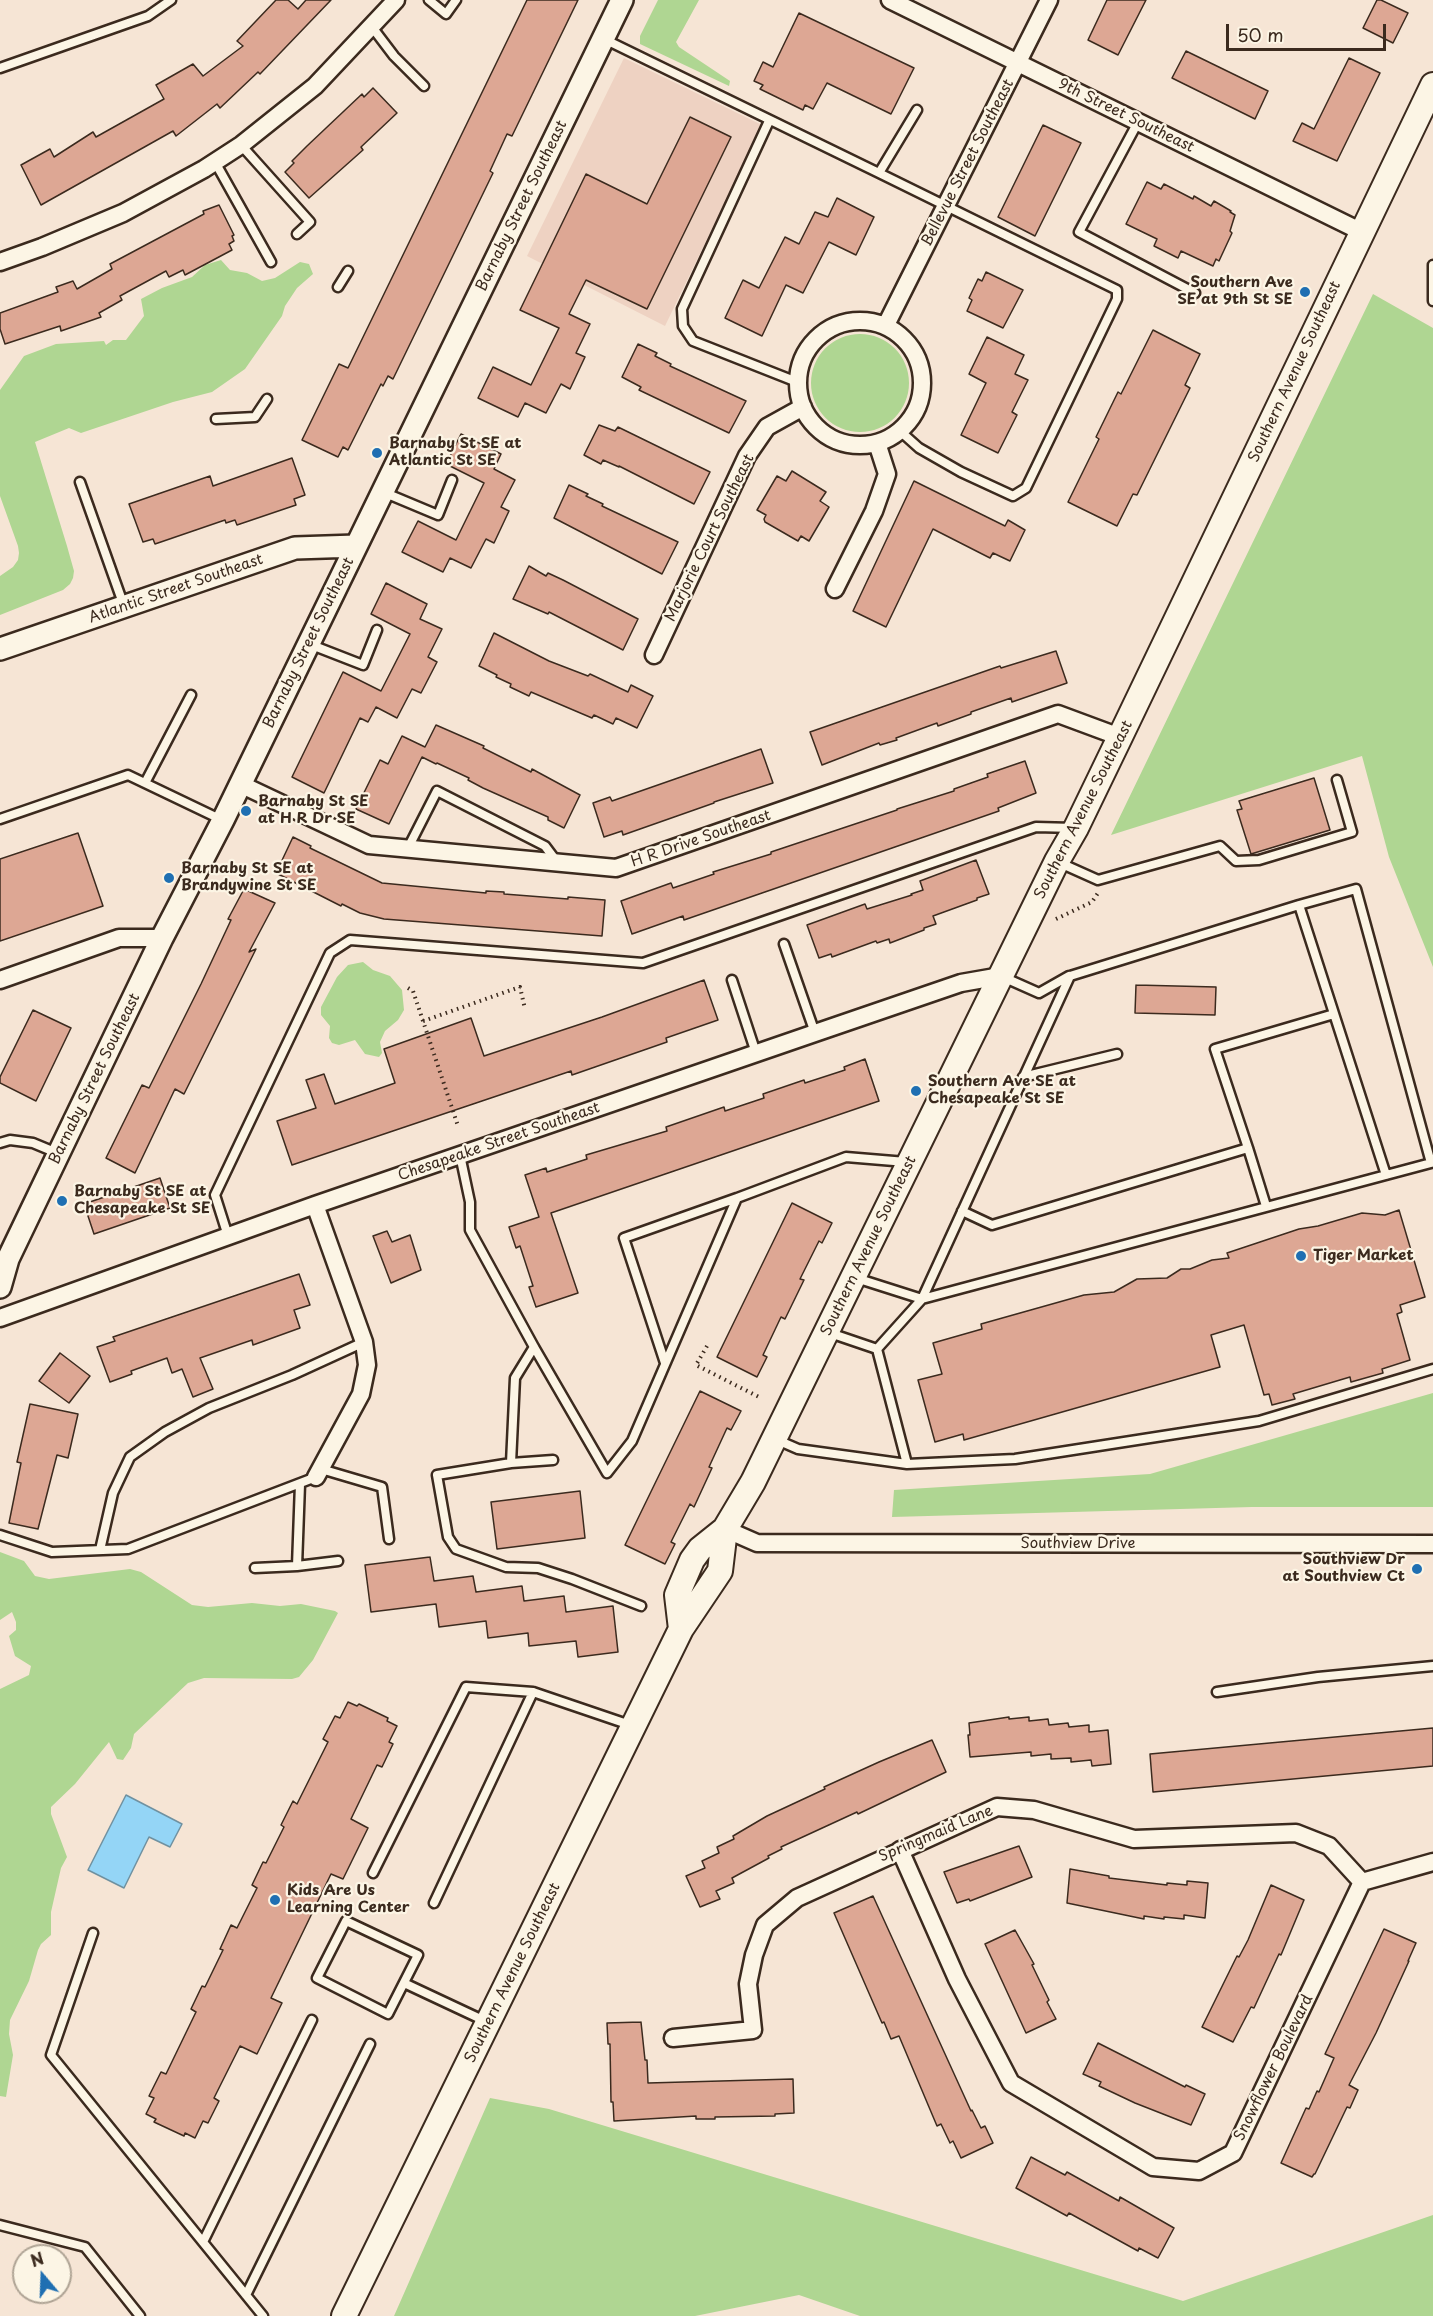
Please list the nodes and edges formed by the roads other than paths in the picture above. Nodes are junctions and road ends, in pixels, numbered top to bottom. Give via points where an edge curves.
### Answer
1 (171, 0) edge
2 (396, 0) edge
3 (429, 0) edge
4 (456, 0) edge
5 (622, 0) edge
6 (890, 0) edge
7 (1049, 0) edge
8 (372, 27) junction
9 (603, 39) junction
10 (1019, 63) junction
11 (0, 68) edge
12 (1433, 85) edge
13 (424, 86) dead end
14 (917, 110) dead end
15 (769, 121) junction
16 (1138, 122) junction
17 (241, 145) junction
18 (215, 162) junction
19 (879, 173) junction
20 (946, 206) junction
21 (1362, 232) junction
22 (297, 234) dead end
23 (0, 262) edge
24 (271, 262) dead end
25 (1433, 265) edge
26 (348, 271) dead end
27 (338, 287) dead end
28 (1195, 293) dead end
29 (1433, 302) edge
30 (886, 325) junction
31 (797, 382) junction
32 (267, 399) dead end
33 (803, 407) junction
34 (216, 419) dead end
35 (900, 431) junction
36 (877, 443) junction
37 (453, 480) dead end
38 (80, 482) dead end
39 (383, 492) junction
40 (356, 546) junction
41 (835, 590) dead end
42 (124, 607) junction
43 (377, 630) dead end
44 (309, 644) junction
45 (0, 650) edge
46 (654, 655) dead end
47 (190, 695) dead end
48 (1120, 737) junction
49 (1337, 780) dead end
50 (145, 783) junction
51 (240, 784) junction
52 (0, 819) edge
53 (223, 820) junction
54 (1076, 828) junction
55 (408, 849) junction
56 (1057, 861) junction
57 (557, 862) junction
58 (1299, 905) junction
59 (162, 938) junction
60 (784, 944) dead end
61 (1001, 976) junction
62 (1070, 976) junction
63 (0, 980) edge
64 (732, 980) dead end
65 (1334, 1014) junction
66 (815, 1033) junction
67 (756, 1053) junction
68 (1117, 1054) dead end
69 (1023, 1077) junction
70 (0, 1143) edge
71 (1248, 1148) junction
72 (59, 1154) junction
73 (460, 1155) junction
74 (911, 1162) junction
75 (1431, 1162) junction
76 (1433, 1173) edge
77 (1386, 1175) junction
78 (737, 1198) junction
79 (315, 1205) junction
80 (1266, 1206) junction
81 (962, 1211) junction
82 (228, 1236) junction
83 (854, 1278) junction
84 (0, 1287) edge
85 (922, 1299) junction
86 (0, 1318) edge
87 (827, 1332) junction
88 (364, 1342) junction
89 (534, 1347) junction
90 (877, 1349) junction
91 (665, 1363) junction
92 (1433, 1369) edge
93 (775, 1438) junction
94 (552, 1460) dead end
95 (511, 1463) junction
96 (907, 1464) junction
97 (318, 1473) junction
98 (300, 1484) junction
99 (725, 1529) junction
100 (0, 1535) edge
101 (389, 1539) dead end
102 (1433, 1544) edge
103 (100, 1550) junction
104 (338, 1561) dead end
105 (297, 1566) junction
106 (255, 1568) dead end
107 (641, 1606) dead end
108 (1433, 1666) edge
109 (533, 1692) junction
110 (1217, 1692) dead end
111 (633, 1726) junction
112 (900, 1850) junction
113 (1433, 1862) edge
114 (373, 1873) dead end
115 (1362, 1882) junction
116 (434, 1903) dead end
117 (93, 1933) dead end
118 (404, 1983) junction
119 (312, 2020) dead end
120 (488, 2022) junction
121 (673, 2038) dead end
122 (370, 2044) dead end
123 (0, 2225) edge
124 (203, 2242) junction
125 (246, 2295) junction
126 (140, 2316) edge
127 (262, 2316) edge
128 (344, 2316) edge

1 - 11 lane via 148,16
2 - 8 street
3 - 4 lane via 446,14
5 - 9 street, Barnaby Street Southeast
6 - 10 street, 9th Street Southeast
7 - 10 street, Bellevue Street Southeast
8 - 13 lane
8 - 17 street via 315,86
9 - 15 lane
9 - 39 street, Barnaby Street Southeast
10 - 16 street, 9th Street Southeast
10 - 20 street, Bellevue Street Southeast
12 - 21 main road, Southern Avenue Southeast via 1422,116
14 - 19 lane
15 - 19 lane
15 - 31 lane via 682,309 683,326 693,341
16 - 21 street, 9th Street Southeast
16 - 28 lane via 1079,232
17 - 18 street
17 - 22 lane via 309,222
18 - 23 street via 123,213
18 - 24 lane
19 - 20 lane
20 - 30 street, Bellevue Street Southeast
20 - 35 lane via 1117,290 1118,299 1026,488 1013,496 961,472
21 - 48 main road, Southern Avenue Southeast
25 - 29 lane
26 - 27 lane
30 - 31 street via 852,320 826,330 801,361
30 - 35 street via 906,339 922,370 919,405
31 - 33 street
32 - 34 lane via 255,417
33 - 36 street via 811,422 833,439 850,444
33 - 46 street, Marjorie Court Southeast via 767,427 747,456
35 - 36 street
36 - 41 street via 887,474 874,511
37 - 39 lane via 438,515
38 - 42 lane
39 - 40 street, Barnaby Street Southeast
40 - 42 street, Atlantic Street Southeast via 295,548
40 - 44 street, Barnaby Street Southeast
42 - 45 street, Atlantic Street Southeast
43 - 44 lane via 363,665
44 - 51 street, Barnaby Street Southeast
47 - 50 lane
48 - 54 main road, Southern Avenue Southeast
48 - 57 street, H R Drive Southeast via 1058,714 616,868
49 - 56 lane via 1352,832 1258,860 1236,861 1220,846 1098,880
50 - 52 lane via 128,775
50 - 53 lane
51 - 53 street, Barnaby Street Southeast
51 - 55 street, H R Drive Southeast via 369,845
53 - 59 street, Barnaby Street Southeast
54 - 56 main road, Southern Avenue Southeast
54 - 82 lane via 1036,827 643,963 350,940 330,953 215,1195
55 - 57 street, H R Drive Southeast
55 - 57 lane via 437,791 545,846
56 - 61 main road, Southern Avenue Southeast
58 - 62 lane
58 - 65 lane
58 - 75 lane via 1356,889
59 - 63 street via 119,938
59 - 72 street, Barnaby Street Southeast
60 - 66 lane
61 - 62 lane via 1039,993
61 - 66 street, Chesapeake Street Southeast via 961,983
61 - 74 main road, Southern Avenue Southeast
62 - 69 lane
64 - 67 lane
65 - 71 lane via 1215,1049
65 - 77 lane
66 - 67 street, Chesapeake Street Southeast
67 - 73 street, Chesapeake Street Southeast
68 - 69 lane
69 - 81 lane
70 - 72 lane via 33,1143
71 - 80 lane
71 - 81 lane via 992,1225
72 - 84 street, Barnaby Street Southeast via 8,1259
73 - 79 street, Chesapeake Street Southeast
73 - 89 lane via 470,1202 470,1230
74 - 78 lane via 846,1157
74 - 83 main road, Southern Avenue Southeast
75 - 76 lane
75 - 77 lane
77 - 80 lane
78 - 91 lane
78 - 91 lane via 624,1238
79 - 82 street, Chesapeake Street Southeast
79 - 88 street
80 - 85 lane
81 - 85 lane
82 - 86 street, Chesapeake Street Southeast
83 - 85 lane
83 - 87 main road, Southern Avenue Southeast
85 - 90 lane
87 - 90 lane
87 - 93 main road, Southern Avenue Southeast
88 - 97 street via 364,1385
88 - 103 lane via 209,1408 130,1457 113,1493
89 - 91 lane via 607,1473 632,1441
89 - 95 lane via 515,1378
90 - 96 lane
92 - 96 lane via 1259,1421 1015,1459
93 - 96 lane via 798,1449
93 - 99 main road, Southern Avenue Southeast
94 - 95 lane
95 - 107 lane via 437,1475 448,1537 456,1549 506,1567 538,1568
97 - 98 lane
97 - 101 lane via 382,1487
98 - 103 lane via 128,1549
98 - 105 lane
99 - 102 street, Southview Drive via 757,1543
99 - 111 main road, Southern Avenue Southeast via 720,1571 681,1629
100 - 103 lane via 52,1552
104 - 105 lane
105 - 106 lane
108 - 110 lane
109 - 111 lane
109 - 114 lane via 465,1687
109 - 116 lane
111 - 120 main road, Southern Avenue Southeast
112 - 115 street, Springmaid Lane via 997,1807 1034,1810 1134,1839 1296,1833 1329,1846
112 - 115 street, Snowflower Boulevard via 957,1979 1011,2083 1153,2167 1199,2171 1233,2153
112 - 121 street, Springmaid Lane via 797,1898 765,1925 748,1984 753,2030
113 - 115 street
117 - 124 lane via 51,2055
118 - 118 lane via 388,2014 317,1978 346,1921 418,1955
118 - 120 lane
119 - 124 lane
120 - 128 main road, Southern Avenue Southeast
122 - 125 lane
123 - 126 lane via 85,2247
124 - 125 lane
125 - 127 lane

